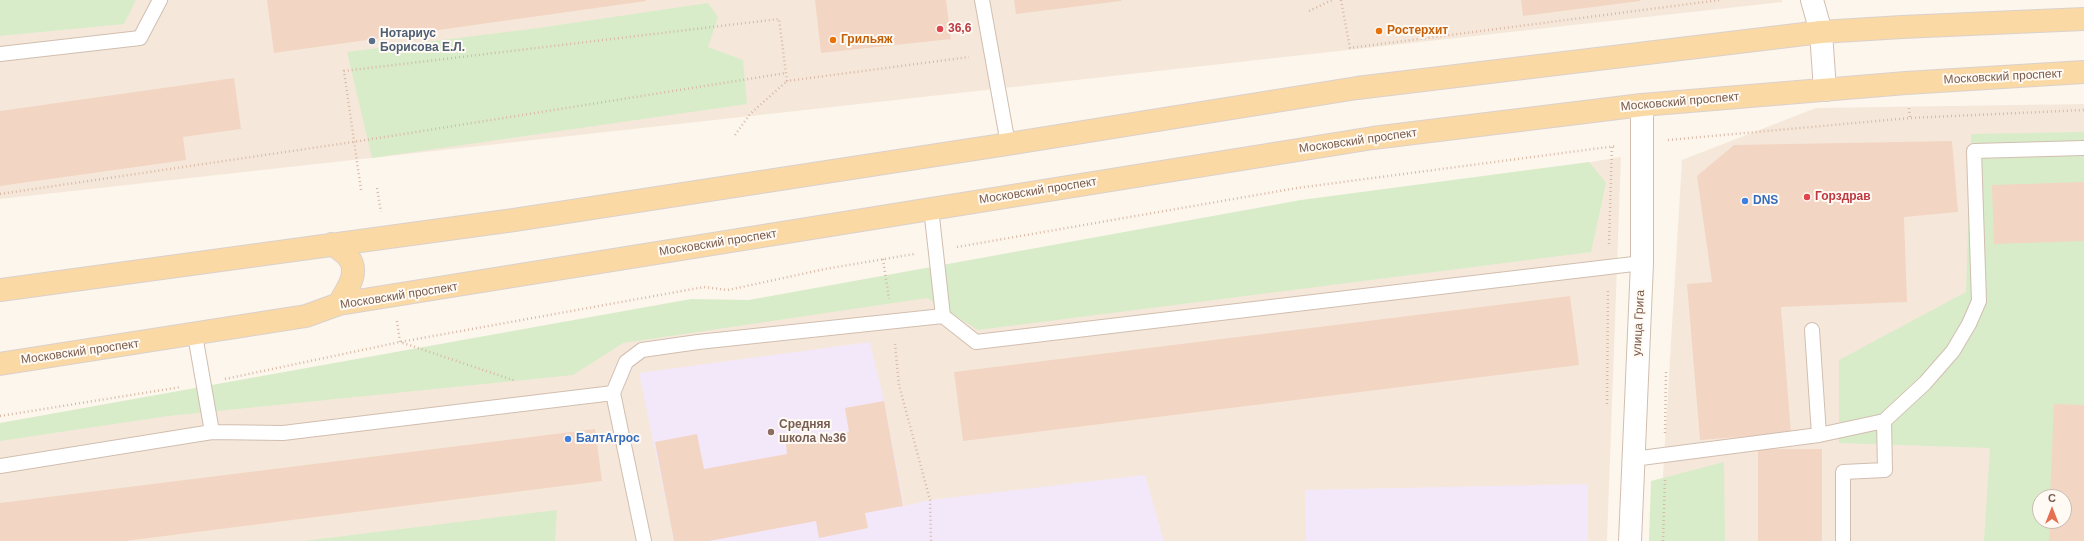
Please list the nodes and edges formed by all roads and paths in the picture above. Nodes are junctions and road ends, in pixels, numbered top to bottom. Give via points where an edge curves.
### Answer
1 (160, 0) edge
2 (982, 0) edge
3 (1332, 0) edge
4 (1341, 0) edge
5 (1720, 0) edge
6 (1812, 0) edge
7 (1309, 11) dead end
8 (2084, 19) edge
9 (1821, 32) junction
10 (0, 54) edge
11 (992, 54) junction
12 (2084, 72) edge
13 (786, 73) junction
14 (787, 81) junction
15 (1825, 90) junction
16 (1642, 105) junction
17 (2084, 110) edge
18 (736, 135) dead end
19 (353, 142) junction
20 (1642, 142) junction
21 (1008, 144) junction
22 (1612, 146) junction
23 (2084, 148) edge
24 (377, 188) dead end
25 (360, 190) dead end
26 (0, 194) edge
27 (931, 208) junction
28 (385, 237) junction
29 (332, 244) junction
30 (936, 250) junction
31 (883, 259) junction
32 (1642, 263) junction
33 (1608, 267) junction
34 (0, 290) edge
35 (393, 296) junction
36 (339, 304) junction
37 (943, 316) junction
38 (893, 321) junction
39 (1812, 330) dead end
40 (195, 335) junction
41 (400, 342) junction
42 (0, 364) edge
43 (517, 381) dead end
44 (203, 383) junction
45 (613, 393) junction
46 (1607, 408) dead end
47 (0, 416) edge
48 (1884, 421) junction
49 (212, 432) junction
50 (1819, 434) junction
51 (1633, 460) junction
52 (0, 466) edge
53 (644, 541) edge
54 (931, 541) edge
55 (1630, 541) edge
56 (1843, 541) edge

1 - 10 lane via 140,38
2 - 11 lane
3 - 7 path
4 - 5 path via 1350,48
6 - 9 street
8 - 9 main road
9 - 15 street
9 - 21 main road via 1357,88
11 - 14 path
11 - 21 lane
12 - 15 main road, Московский проспект
13 - 14 path
13 - 19 path
13 - 19 path via 779,19 344,71
14 - 18 path via 750,114
15 - 16 main road, Московский проспект
16 - 20 street, улица Грига
16 - 27 main road, Московский проспект via 1373,138
17 - 20 path via 1910,118
19 - 25 path
19 - 26 path
20 - 22 path
20 - 32 street, улица Грига
21 - 28 main road via 514,220
22 - 30 path via 1296,188
22 - 33 path
23 - 48 lane via 1974,151 1978,300 1969,324 1953,351 1925,383
24 - 28 path
27 - 30 lane
27 - 35 main road, Московский проспект
28 - 29 main road
29 - 34 main road
29 - 36 main road via 349,258 353,268 353,280
30 - 31 path
30 - 37 lane
31 - 38 path
31 - 41 path via 728,290 704,287
32 - 33 lane
32 - 51 street, улица Грига
33 - 37 lane via 976,342
33 - 46 path
35 - 36 main road, Московский проспект
35 - 41 path
36 - 40 main road, Московский проспект via 306,316
37 - 38 lane
38 - 45 lane via 642,350 626,362
38 - 54 path via 899,385 930,500
39 - 50 lane
40 - 42 main road, Московский проспект
40 - 44 lane
41 - 43 path
41 - 44 path
44 - 47 path
44 - 49 lane
45 - 49 lane via 283,433
45 - 53 lane
48 - 50 lane
48 - 56 lane via 1885,470 1843,472
49 - 52 lane
50 - 51 lane
51 - 55 street, улица Грига

